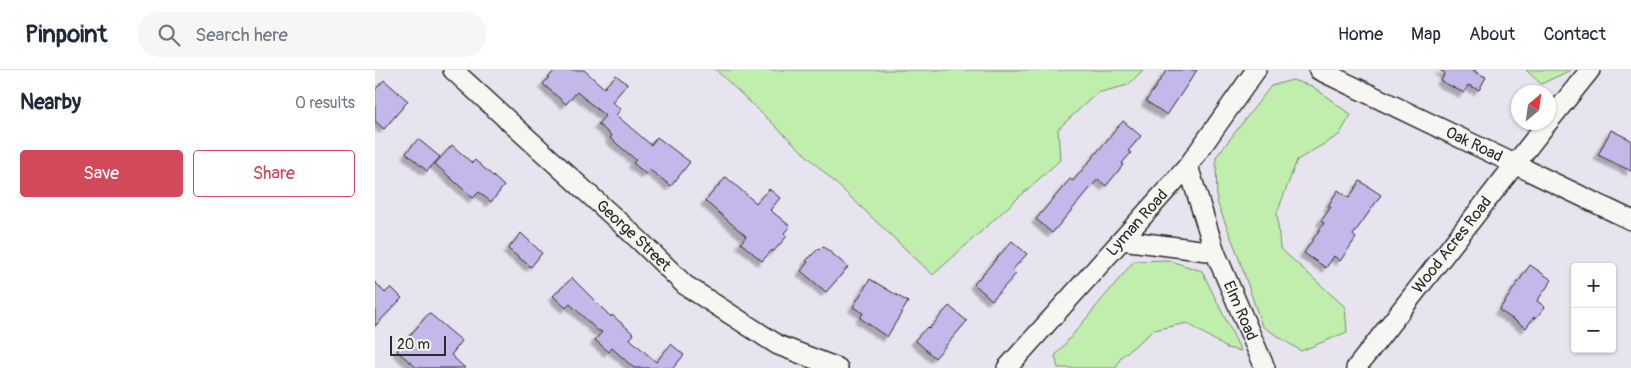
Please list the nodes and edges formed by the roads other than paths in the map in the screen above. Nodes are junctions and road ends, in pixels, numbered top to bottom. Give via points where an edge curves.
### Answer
1 (453, 70) edge
2 (1257, 70) edge
3 (1319, 70) edge
4 (1590, 70) edge
5 (1556, 112) edge
6 (1542, 130) edge
7 (1514, 164) junction
8 (1188, 166) junction
9 (1631, 220) edge
10 (1122, 240) junction
11 (1215, 252) junction
12 (838, 368) edge
13 (1007, 368) edge
14 (1265, 368) edge
15 (1356, 368) edge

1 - 12 street, George Street via 685,285 778,344
2 - 8 street, Lyman Road
3 - 7 street, Oak Road
4 - 5 street, Wood Acres Road
6 - 7 street, Wood Acres Road
7 - 9 street, Oak Road
7 - 15 street, Wood Acres Road
8 - 10 street, Lyman Road
8 - 11 street, Elm Road
10 - 11 street
10 - 13 street, Lyman Road
11 - 14 street, Elm Road

